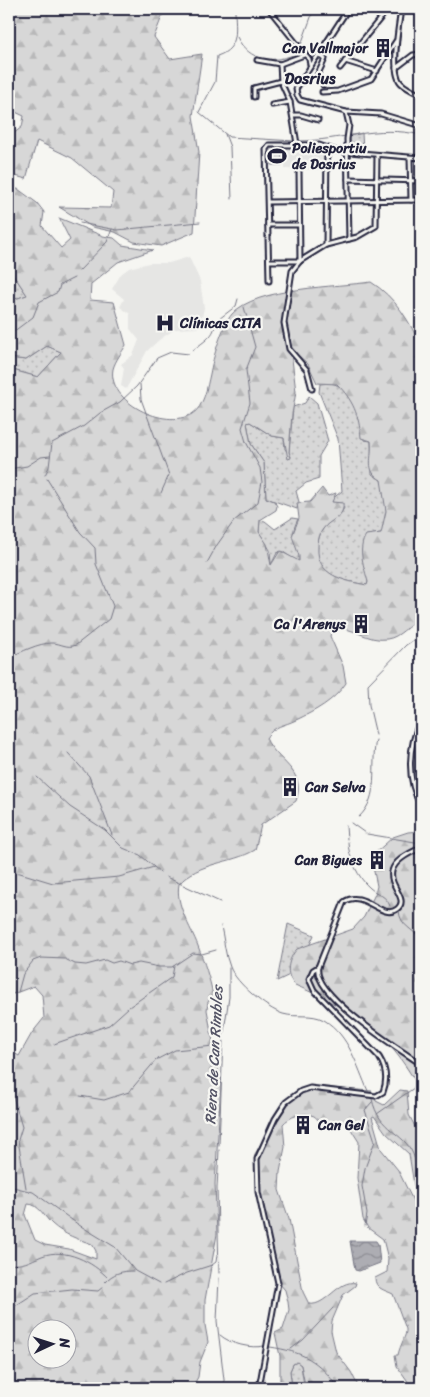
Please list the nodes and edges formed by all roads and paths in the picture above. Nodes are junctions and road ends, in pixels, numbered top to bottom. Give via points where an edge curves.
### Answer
1 (269, 9) edge
2 (348, 9) edge
3 (388, 9) edge
4 (401, 9) edge
5 (397, 40) junction
6 (304, 54) junction
7 (421, 54) edge
8 (318, 55) junction
9 (257, 60) dead end
10 (345, 61) junction
11 (280, 64) junction
12 (310, 66) junction
13 (340, 68) dead end
14 (396, 68) junction
15 (377, 72) junction
16 (281, 81) junction
17 (322, 86) dead end
18 (322, 92) dead end
19 (297, 95) junction
20 (421, 95) edge
21 (288, 96) junction
22 (254, 97) dead end
23 (290, 102) junction
24 (272, 105) dead end
25 (346, 112) junction
26 (293, 115) junction
27 (318, 120) dead end
28 (421, 126) edge
29 (297, 143) junction
30 (327, 149) junction
31 (348, 152) junction
32 (377, 155) junction
33 (410, 158) junction
34 (421, 158) edge
35 (299, 171) dead end
36 (348, 178) junction
37 (377, 181) junction
38 (411, 182) junction
39 (421, 182) edge
40 (411, 200) junction
41 (421, 200) edge
42 (299, 201) junction
43 (326, 201) junction
44 (348, 201) junction
45 (377, 201) junction
46 (268, 202) junction
47 (268, 225) junction
48 (299, 225) junction
49 (349, 239) junction
50 (326, 245) junction
51 (300, 260) junction
52 (268, 261) junction
53 (269, 281) dead end
54 (312, 389) dead end
55 (421, 719) edge
56 (421, 806) edge
57 (421, 848) edge
58 (318, 967) junction
59 (421, 1064) edge
60 (259, 1388) edge

1 - 6 street
2 - 8 street
3 - 10 street
4 - 5 street
5 - 14 street
5 - 15 street
6 - 8 street
6 - 11 street
6 - 12 street
7 - 14 street via 413,55
8 - 12 street
8 - 17 street via 325,59 316,78 322,81
9 - 11 street
10 - 13 street
10 - 15 street
11 - 16 street
12 - 19 street via 296,89
14 - 20 street via 401,84
15 - 18 street via 371,79 338,91
16 - 21 street
16 - 22 street via 254,88
19 - 21 street
19 - 25 street via 300,100
21 - 23 street
23 - 24 street
23 - 26 street
25 - 28 street via 381,114
25 - 31 street
26 - 27 street
26 - 29 street
29 - 30 street
29 - 46 street via 269,145 266,149
30 - 31 street
30 - 43 street
31 - 32 street
31 - 36 street
32 - 33 street
32 - 37 street
33 - 34 street
33 - 38 street
35 - 42 street
36 - 37 street
36 - 44 street
37 - 38 street
37 - 45 street
38 - 39 street
38 - 40 street
40 - 41 street
40 - 45 street
42 - 43 street
42 - 46 street
42 - 48 street
43 - 44 street
43 - 50 street
44 - 45 street
44 - 49 street
45 - 49 street via 376,226
46 - 47 street
47 - 48 street
47 - 52 street
48 - 51 street
49 - 50 street
50 - 51 street
51 - 52 street
51 - 54 street via 292,271 284,324 289,349 307,370
52 - 53 street
55 - 56 street via 410,761
57 - 58 street via 409,852 391,871 391,879 401,897 397,910 388,911 358,898 344,902
58 - 59 street via 321,983 344,1008
58 - 60 street via 309,979 314,990 379,1057 384,1065 386,1085 376,1096 310,1088 301,1091 286,1102 262,1146 257,1159 258,1192 278,1284

